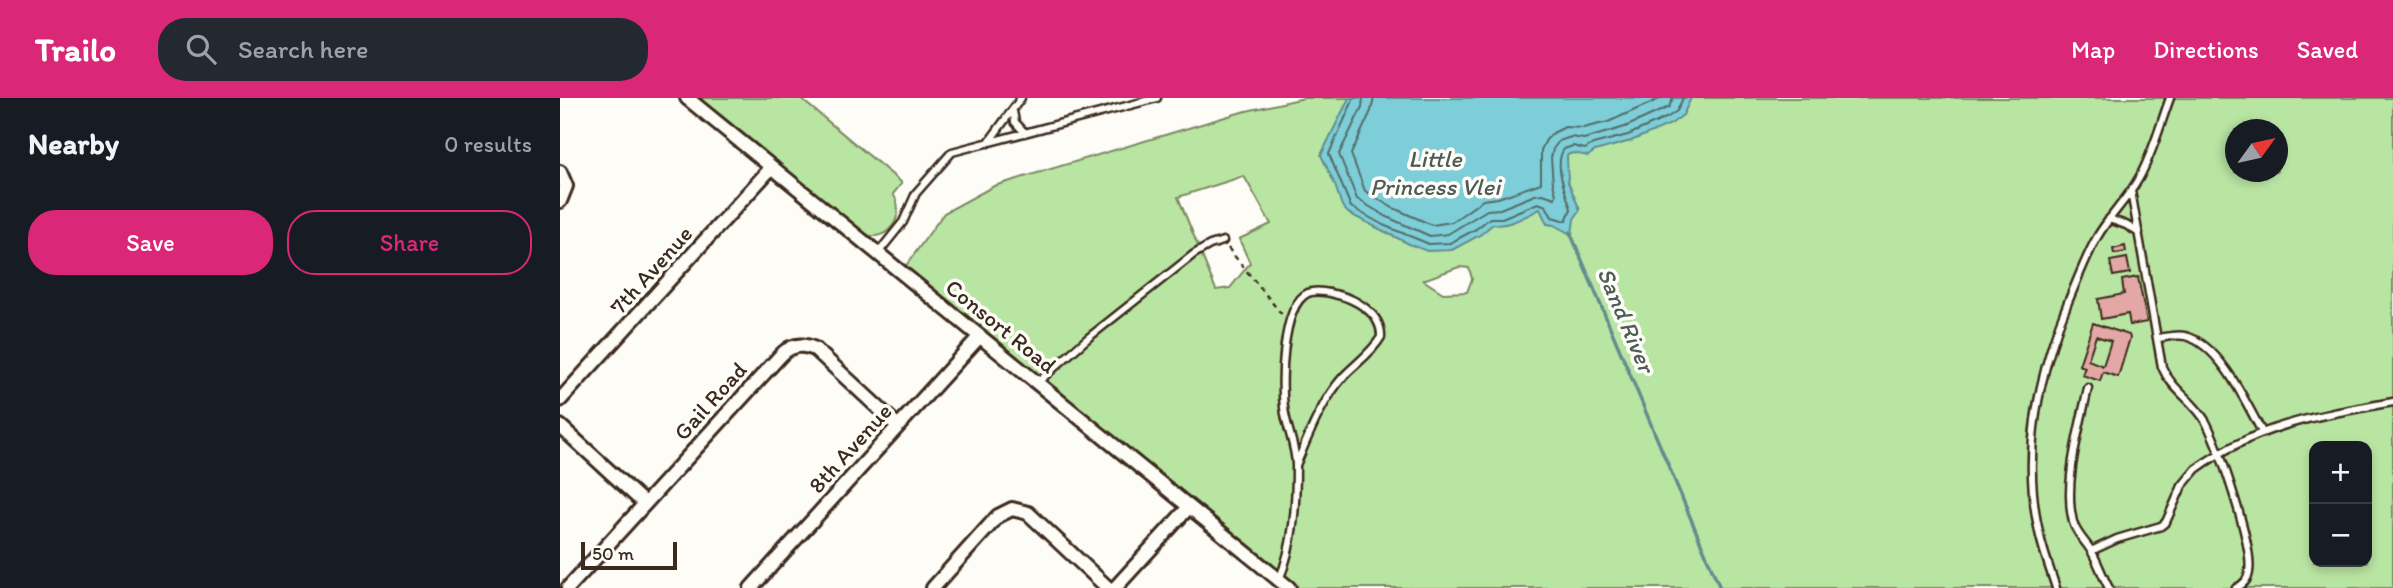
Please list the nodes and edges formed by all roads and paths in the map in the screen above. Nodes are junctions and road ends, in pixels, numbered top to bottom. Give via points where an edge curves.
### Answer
1 (687, 98) edge
2 (1021, 98) edge
3 (1157, 98) edge
4 (2170, 98) edge
5 (1013, 109) junction
6 (1026, 133) junction
7 (988, 143) junction
8 (772, 167) junction
9 (560, 172) edge
10 (2131, 191) junction
11 (560, 201) edge
12 (2109, 219) junction
13 (2139, 233) junction
14 (1223, 241) joint
15 (878, 253) junction
16 (1289, 324) junction
17 (980, 337) junction
18 (2158, 338) junction
19 (1037, 383) junction
20 (2088, 388) dead end
21 (560, 400) edge
22 (2393, 402) edge
23 (560, 426) edge
24 (898, 426) junction
25 (2263, 432) junction
26 (2219, 456) junction
27 (1296, 465) junction
28 (645, 503) junction
29 (1189, 507) junction
30 (2091, 551) junction
31 (1284, 584) edge
32 (568, 588) edge
33 (751, 588) edge
34 (933, 588) edge
35 (1108, 588) edge
36 (1115, 588) edge
37 (2056, 588) edge
38 (2109, 588) edge
39 (2236, 588) edge

1 - 8 street, Consort Road
2 - 5 lane
3 - 6 lane
4 - 10 lane
5 - 6 lane via 1015,122
5 - 7 lane
6 - 7 lane
7 - 15 lane via 950,153 916,193 903,222
8 - 15 street, Consort Road
8 - 21 street, 7th Avenue
9 - 11 street via 566,186
10 - 12 lane
10 - 13 lane
12 - 13 lane
12 - 37 lane via 2090,251 2052,342 2034,414 2038,528
13 - 18 lane
14 - 16 path
14 - 19 lane via 1194,254
15 - 17 street, Consort Road
16 - 27 lane via 1282,391
16 - 27 lane via 1301,298 1325,292 1357,301 1381,335 1341,379 1310,430
17 - 19 street, Consort Road
17 - 24 street, 8th Avenue
18 - 25 lane via 2185,336 2217,358
18 - 26 lane via 2166,378 2205,420
19 - 29 street, Consort Road
20 - 30 lane via 2071,487 2073,524
22 - 25 lane via 2301,419
23 - 28 street
24 - 28 street, Gail Road via 815,349 791,347
24 - 33 street, 8th Avenue
25 - 26 lane
26 - 30 lane via 2188,478 2161,526
26 - 39 lane via 2241,517 2249,556 2250,571
27 - 31 lane
28 - 32 street, Gail Road
29 - 31 street, Consort Road
29 - 36 street
30 - 38 lane
34 - 35 street via 998,516 1012,509 1028,513

